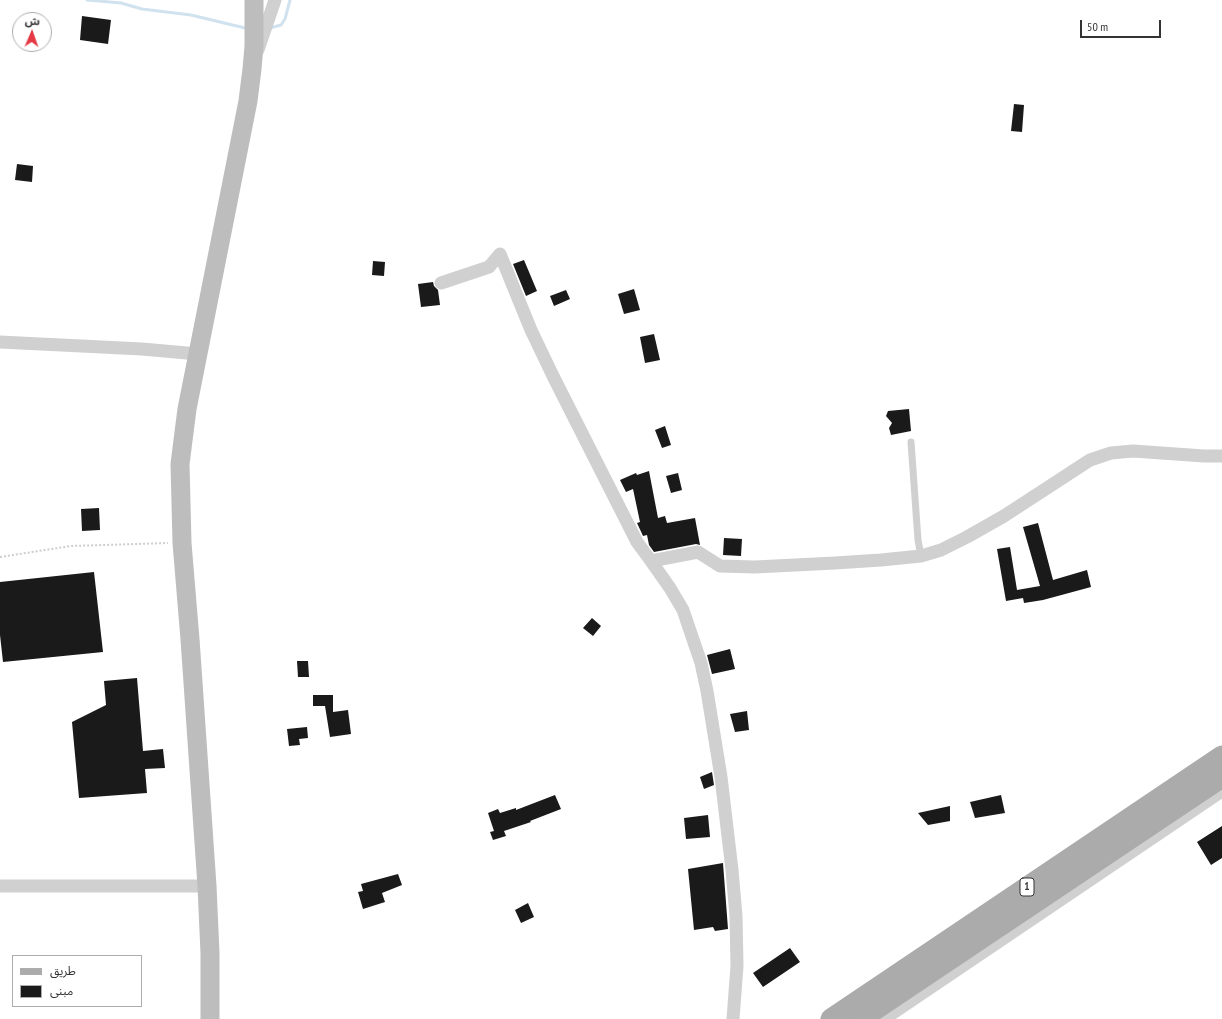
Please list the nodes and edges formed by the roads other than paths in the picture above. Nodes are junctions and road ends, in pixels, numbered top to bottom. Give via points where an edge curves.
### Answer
1 (254, 0) edge
2 (275, 0) edge
3 (252, 69) junction
4 (441, 283) dead end
5 (0, 342) edge
6 (198, 354) junction
7 (910, 442) dead end
8 (1222, 456) edge
9 (921, 556) junction
10 (652, 561) junction
11 (1222, 756) edge
12 (1222, 777) edge
13 (1222, 791) edge
14 (0, 886) edge
15 (207, 886) junction
16 (210, 1019) edge
17 (733, 1019) edge
18 (831, 1019) edge
19 (861, 1019) edge
20 (884, 1019) edge

1 - 3 main road
2 - 3 street
3 - 6 main road via 241,138
4 - 10 street via 489,267 500,254 553,376 637,542
5 - 6 street
6 - 15 main road via 180,464 182,543
7 - 9 lane
8 - 9 street via 1133,451 1111,453 1090,460 967,537 941,550
9 - 10 street via 755,567 720,566 698,552
10 - 17 street via 683,610 701,663 707,691 732,870 737,940
11 - 18 main road, 1
12 - 19 main road, 1
13 - 20 street
14 - 15 street
15 - 16 main road

